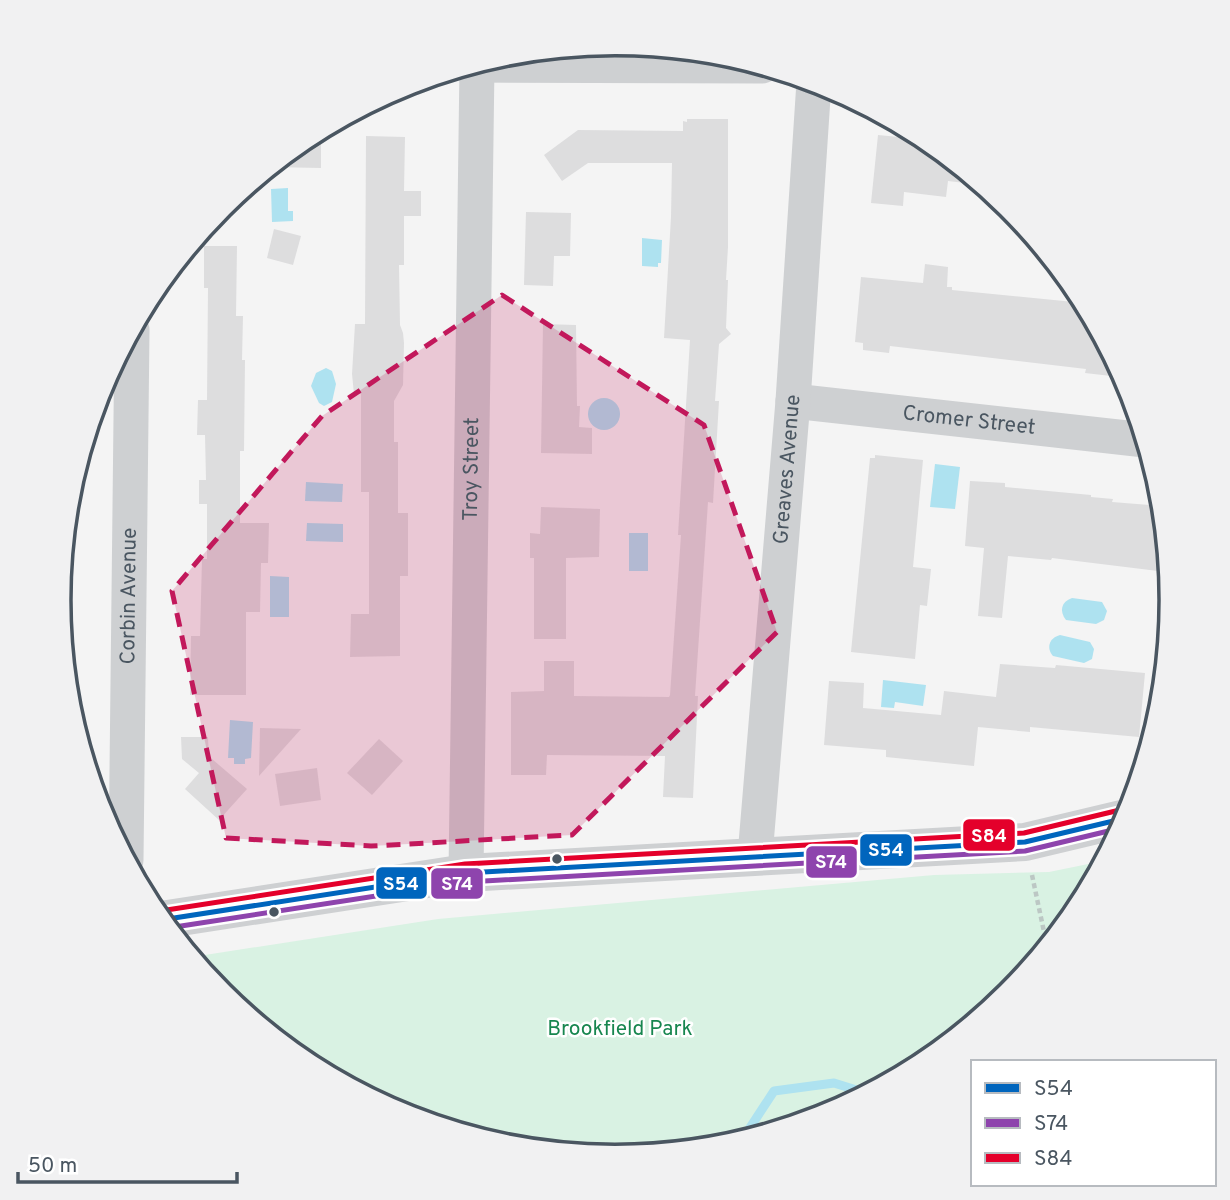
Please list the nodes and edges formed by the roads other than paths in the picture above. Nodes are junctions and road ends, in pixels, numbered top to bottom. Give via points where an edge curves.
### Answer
1 (515, 65) edge
2 (720, 66) edge
3 (474, 75) edge
4 (813, 93) edge
5 (131, 352) edge
6 (793, 401) junction
7 (1134, 439) edge
8 (1112, 821) edge
9 (127, 841) edge
10 (755, 856) junction
11 (466, 873) junction
12 (174, 918) edge

1 - 2 street
3 - 11 street, Troy Street
4 - 6 street, Greaves Avenue
5 - 9 street, Corbin Avenue
6 - 7 street, Cromer Street
6 - 10 street, Greaves Avenue
8 - 10 street via 1025,842
10 - 11 street
11 - 12 street

